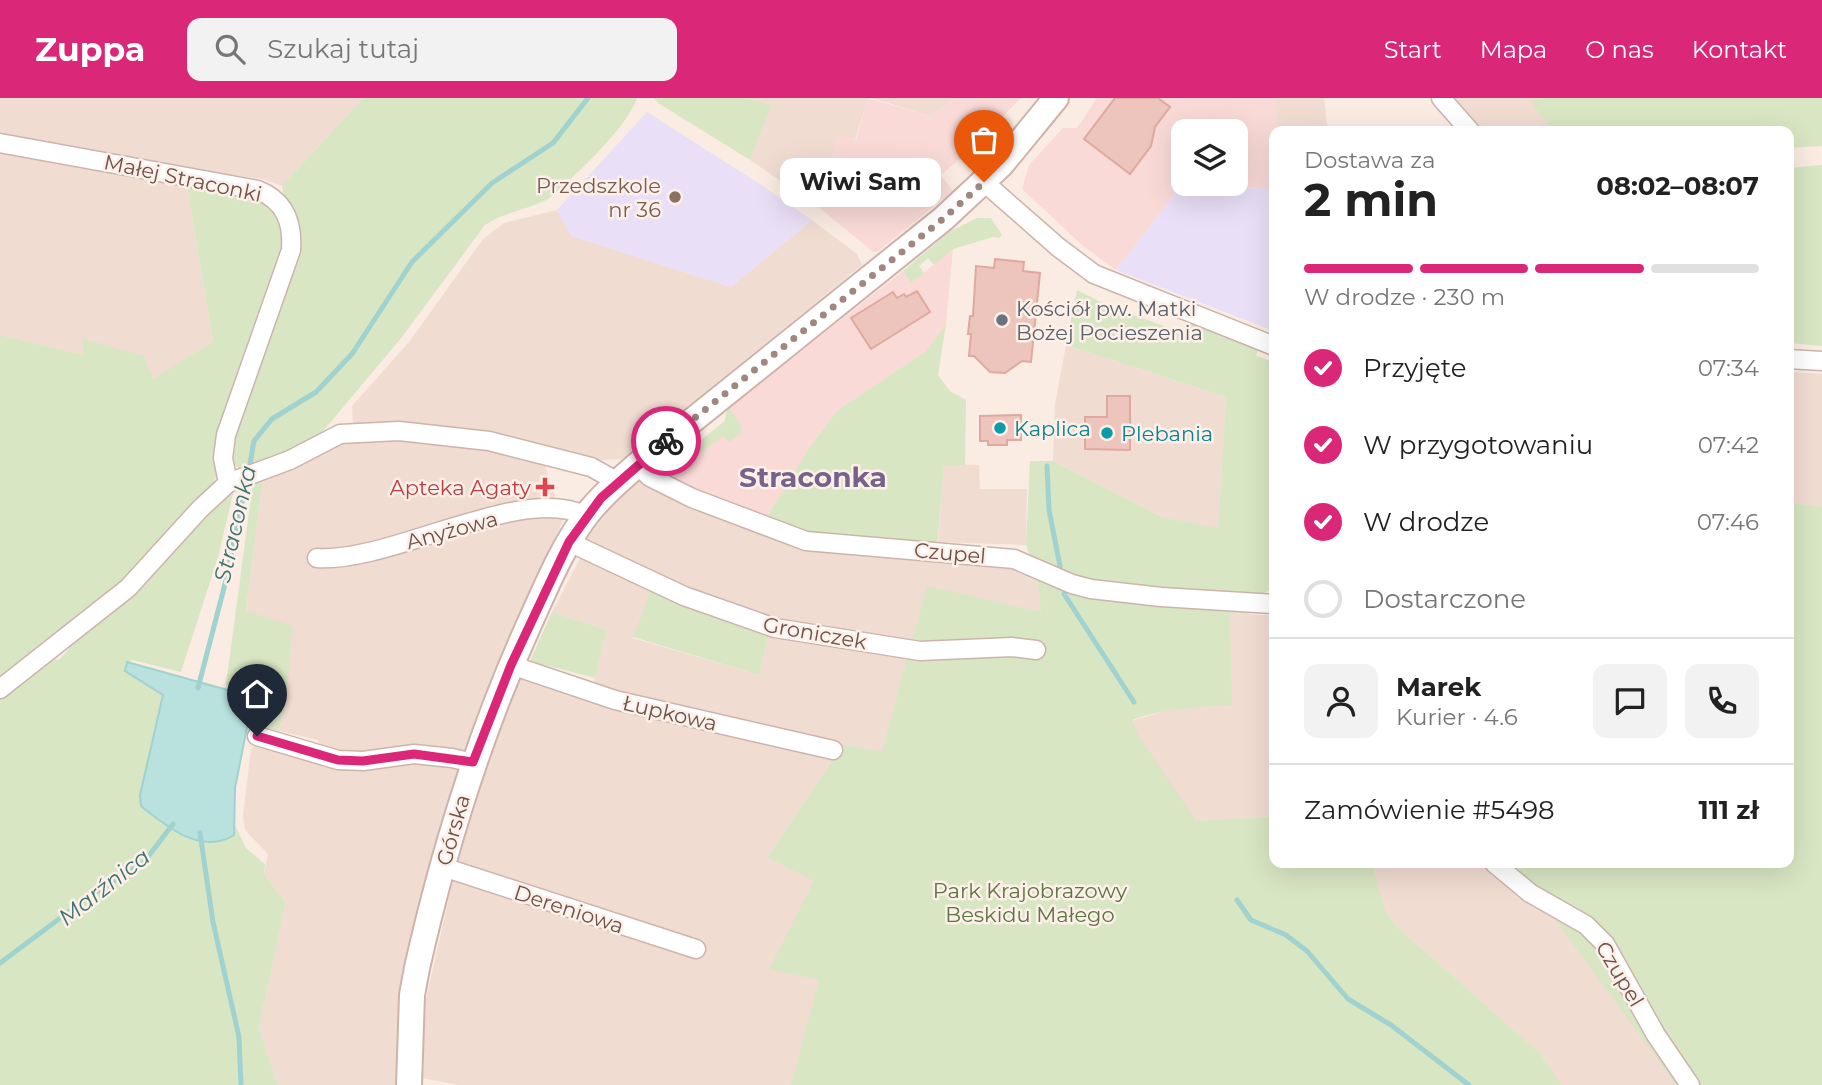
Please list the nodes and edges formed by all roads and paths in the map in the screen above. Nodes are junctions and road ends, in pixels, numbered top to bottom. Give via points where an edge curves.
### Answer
1 (1056, 98) edge
2 (1441, 98) edge
3 (1466, 126) edge
4 (0, 143) edge
5 (984, 182) junction
6 (1269, 344) edge
7 (1794, 359) edge
8 (1822, 361) edge
9 (638, 464) junction
10 (232, 481) junction
11 (618, 482) junction
12 (586, 516) junction
13 (569, 542) junction
14 (317, 558) dead end
15 (1269, 604) edge
16 (1036, 650) dead end
17 (511, 665) junction
18 (0, 689) edge
19 (257, 736) dead end
20 (833, 750) dead end
21 (473, 762) junction
22 (443, 867) junction
23 (1500, 868) edge
24 (695, 949) dead end
25 (410, 1085) edge
26 (415, 1085) edge
27 (1690, 1085) edge

1 - 5 street, Górska
2 - 3 street
4 - 10 street, Małej Straconki via 258,190 284,210 291,229 291,250 226,435 223,458
5 - 6 street via 1094,274
5 - 9 street, Górska
7 - 8 street
9 - 11 street, Górska
9 - 15 street, Czupel via 650,477 692,498 806,541 1014,559 1091,589
10 - 11 street via 341,434 399,431 516,446 592,467
10 - 18 street via 128,588
11 - 12 street, Górska
12 - 13 street, Górska
12 - 14 street, Anyżowa via 553,506 460,525 373,552
13 - 16 street, Groniczek via 684,596 775,628 920,650
13 - 17 street, Górska
17 - 20 street, Łupkowa via 615,700
17 - 21 street, Górska
19 - 21 street via 338,760 414,754
21 - 22 street, Górska
22 - 24 street, Dereniowa
22 - 25 street, Górska via 412,995
23 - 27 street, Czupel via 1530,893 1586,925 1605,944
25 - 26 street

